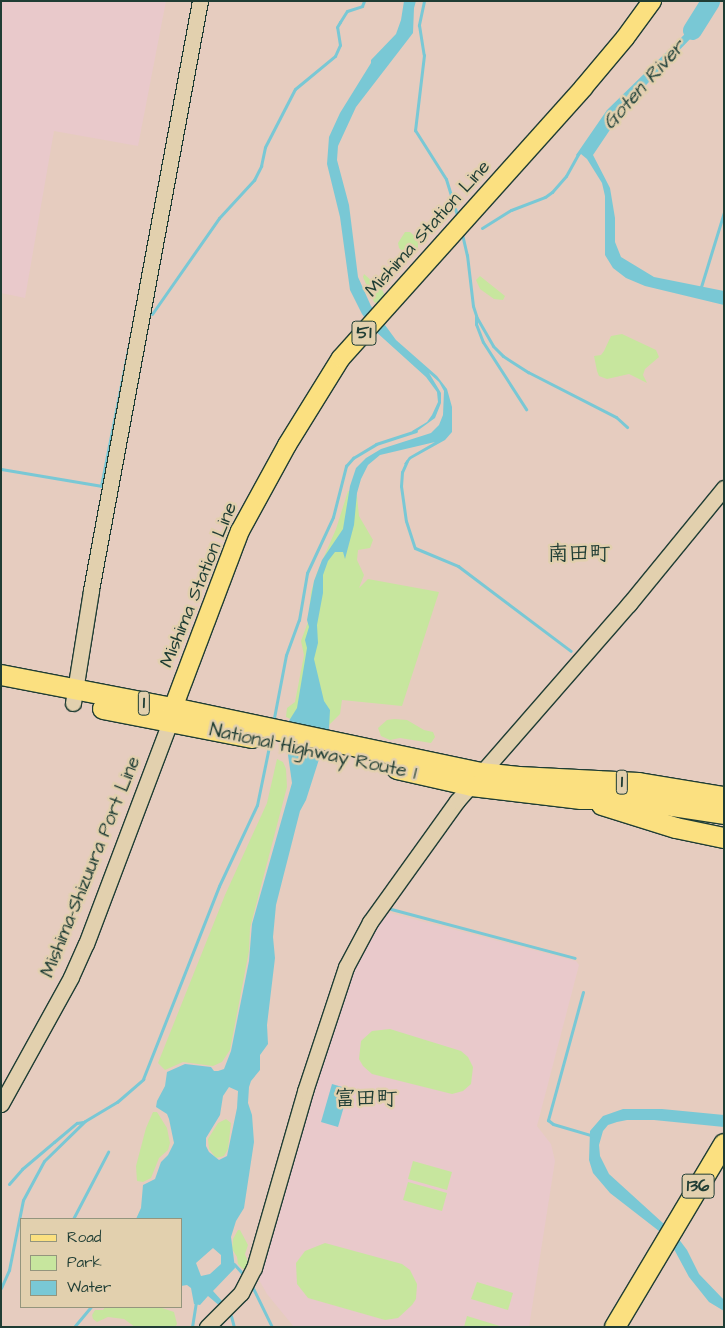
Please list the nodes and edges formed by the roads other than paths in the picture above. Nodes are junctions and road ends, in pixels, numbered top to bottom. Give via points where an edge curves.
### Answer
1 (200, 1) edge
2 (652, 1) edge
3 (724, 488) edge
4 (1, 675) edge
5 (1, 687) edge
6 (74, 697) junction
7 (172, 715) junction
8 (519, 778) junction
9 (476, 779) junction
10 (724, 797) edge
11 (581, 798) junction
12 (626, 799) junction
13 (724, 814) edge
14 (724, 838) edge
15 (1, 1104) edge
16 (724, 1144) edge
17 (724, 1166) edge
18 (672, 1240) junction
19 (206, 1327) edge
20 (615, 1327) edge
21 (627, 1327) edge

1 - 6 street
2 - 7 main road, Mishima Station Line / 51 via 583,88 341,358 287,445 240,531
3 - 9 street via 629,604
4 - 6 highway, National Highway Route 1 / 1
5 - 6 highway, National Highway Route 1 / 1
6 - 7 highway, National Highway Route 1 / 1
7 - 9 highway, National Highway Route 1 / 1
7 - 15 street, Mishima-Shizuura Port Line via 82,952
8 - 9 highway, 1
8 - 10 highway, 1 via 639,783
8 - 12 highway, National Highway Route 1 / 1
9 - 11 highway, National Highway Route 1 / 1
9 - 19 street via 444,818 356,945 305,1091 254,1268 241,1293
11 - 12 highway, National Highway Route 1 / 1
11 - 14 highway, 1 via 676,828
12 - 13 highway, National Highway Route 1 / 1
16 - 18 highway, 136
17 - 18 highway, 136
18 - 20 highway, 136
18 - 21 highway, 136

